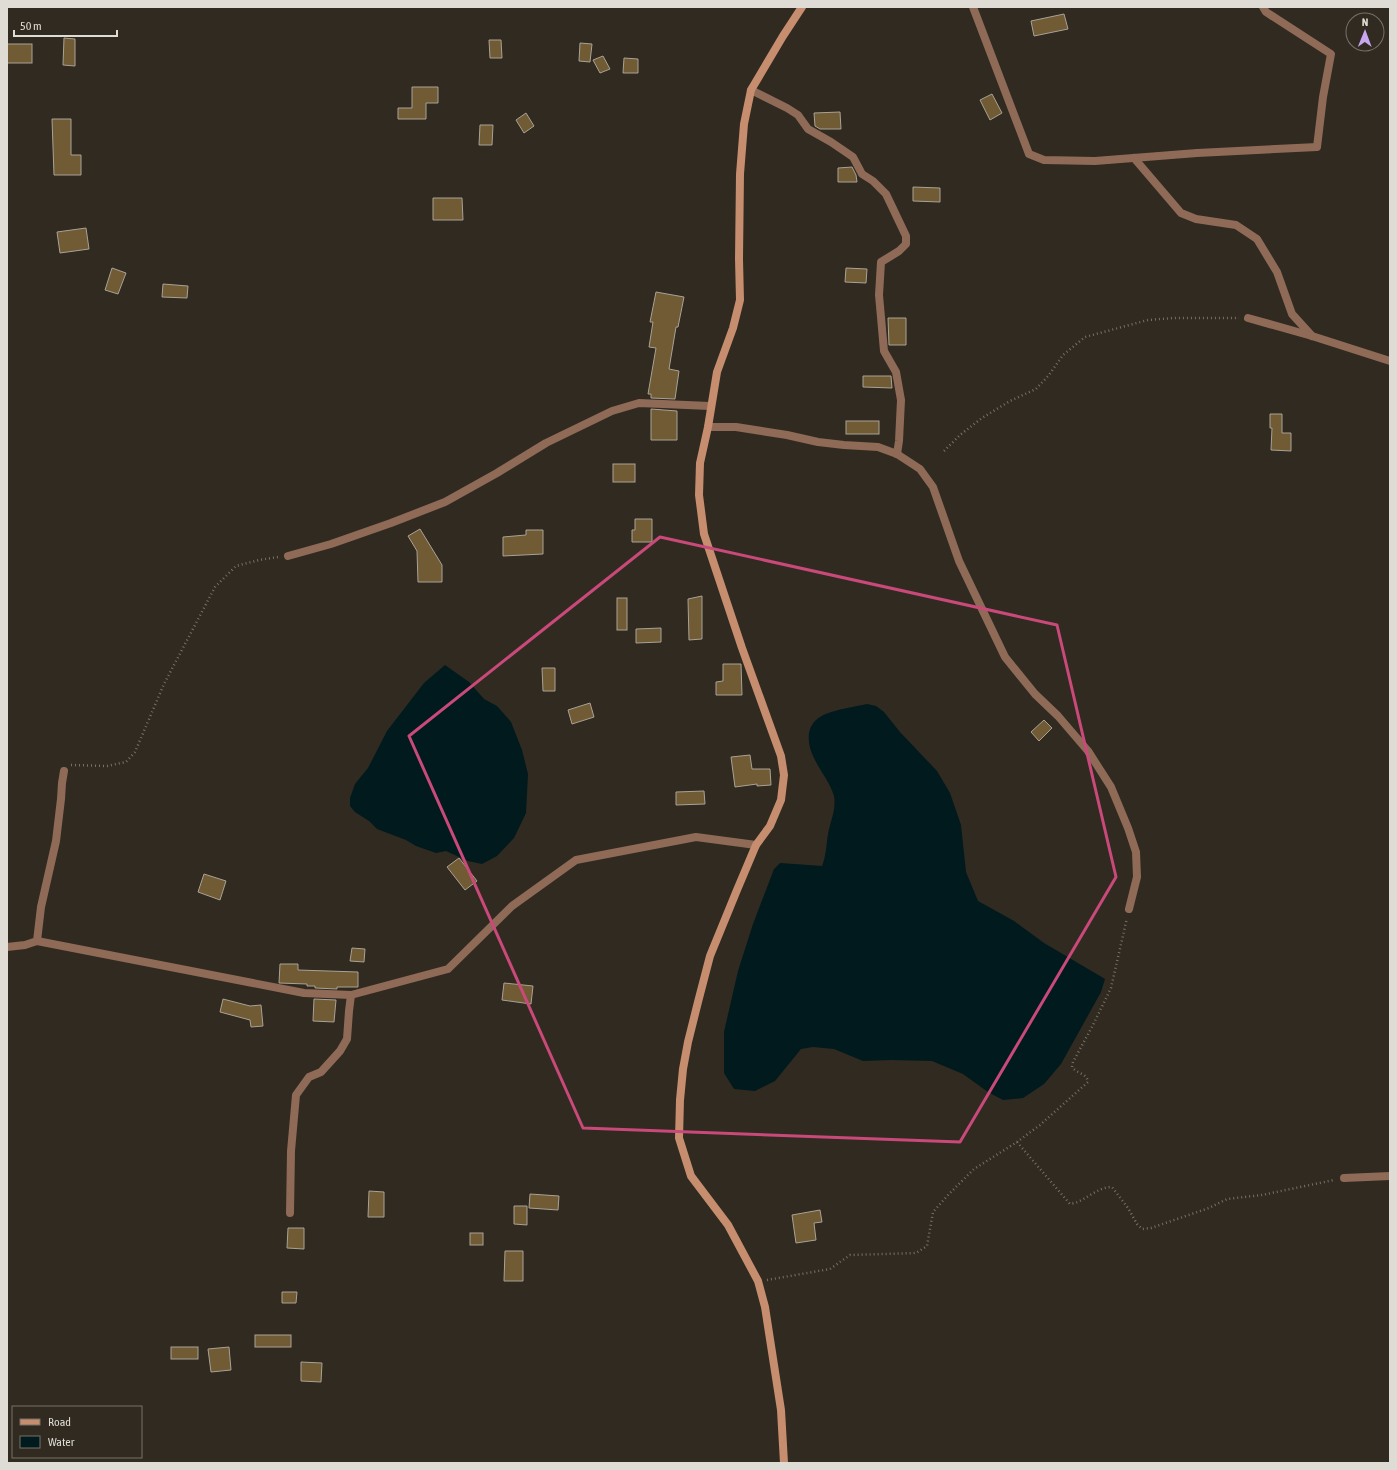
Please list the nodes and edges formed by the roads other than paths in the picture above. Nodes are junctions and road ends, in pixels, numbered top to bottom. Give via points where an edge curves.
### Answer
1 (802, 7) edge
2 (973, 7) edge
3 (1263, 7) edge
4 (751, 90) junction
5 (1134, 158) junction
6 (1248, 318) road end
7 (1312, 336) junction
8 (1390, 361) edge
9 (710, 406) junction
10 (708, 427) junction
11 (897, 454) junction
12 (288, 556) road end
13 (64, 771) road end
14 (756, 844) junction
15 (1129, 910) road end
16 (37, 941) junction
17 (7, 947) edge
18 (351, 995) junction
19 (1390, 1176) edge
20 (1344, 1178) road end
21 (290, 1213) dead end
22 (784, 1463) edge

1 - 4 street
2 - 5 street via 1029,154 1044,160 1095,161
3 - 5 street via 1266,12 1331,54 1317,147
4 - 9 street via 744,124 740,174 740,300 717,372
4 - 11 street via 798,115 808,129 853,157 862,174 886,194 906,236 906,244 881,262 879,295 884,351 896,372 901,400
5 - 7 street via 1181,213 1196,219 1236,225 1257,239 1276,272 1292,314
6 - 7 street
7 - 8 street
9 - 10 street
9 - 12 street via 639,403 612,411 546,443 445,502 339,541
10 - 11 street via 736,427 818,442 878,447
10 - 14 street via 700,463 699,495 704,534 739,641 776,739 784,775 781,800 770,826
11 - 15 street via 920,469 933,487 959,561 1005,657 1035,694 1088,751 1111,787 1136,852 1136,877
13 - 16 street via 56,841 41,908
14 - 18 street via 696,837 576,860 512,906 448,969
14 - 22 street via 710,956 700,994 683,1069 679,1138 691,1176 728,1225 758,1282 765,1307 781,1410
16 - 17 street
16 - 18 street via 304,993
18 - 21 street via 347,1039 321,1072 309,1077 296,1095 291,1151
19 - 20 street

